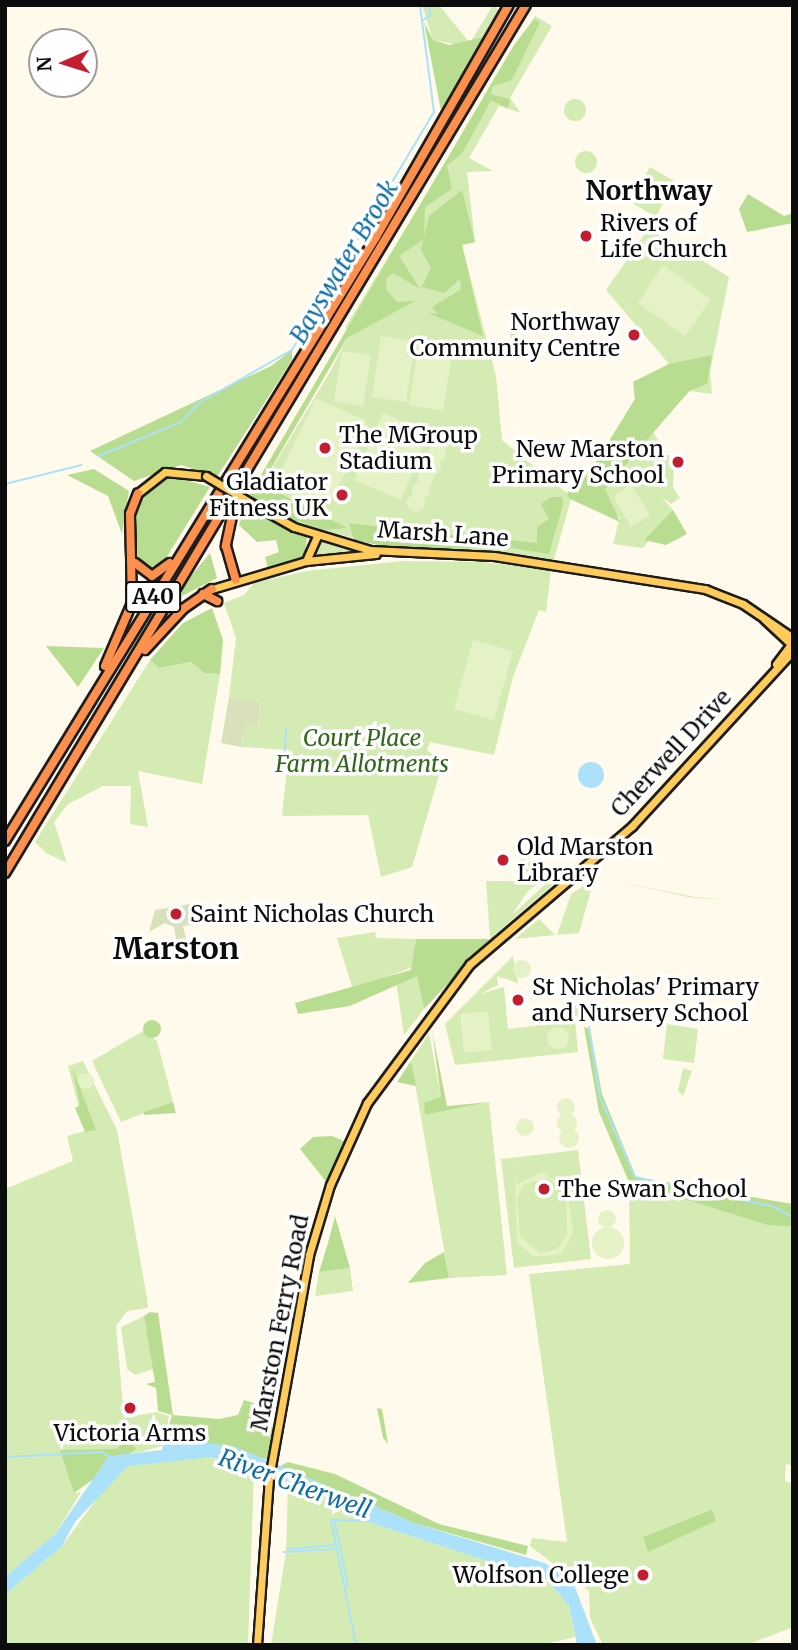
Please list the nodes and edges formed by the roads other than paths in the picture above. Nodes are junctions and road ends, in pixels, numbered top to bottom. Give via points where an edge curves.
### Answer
1 (509, 5) edge
2 (526, 5) edge
3 (250, 473) junction
4 (138, 493) joint
5 (317, 536) junction
6 (189, 539) junction
7 (390, 552) junction
8 (132, 553) junction
9 (306, 561) junction
10 (236, 580) junction
11 (212, 589) joint
12 (203, 594) junction
13 (217, 601) dead end
14 (791, 645) edge
15 (120, 684) junction
16 (72, 730) junction
17 (5, 841) edge
18 (596, 859) joint
19 (5, 873) edge
20 (257, 1645) edge

1 - 6 highway, A40
2 - 3 highway, A40
3 - 10 highway via 226,535
3 - 15 highway, A40
4 - 5 main road, Marsh Lane, bridge via 165,472 206,476
4 - 8 highway via 130,514
5 - 7 main road, Marsh Lane
5 - 9 main road
6 - 8 highway via 152,576 139,572
6 - 16 highway, A40
7 - 9 main road
7 - 14 main road, Marsh Lane via 494,556 692,586 762,616
8 - 16 highway via 128,619
9 - 10 main road
10 - 11 main road
11 - 12 highway
12 - 13 highway
12 - 15 highway via 170,620
14 - 18 main road, Cherwell Drive
15 - 19 highway, A40
16 - 17 highway, A40
18 - 20 main road, Marston Ferry Road via 470,964 367,1103 330,1185 309,1255 269,1479

